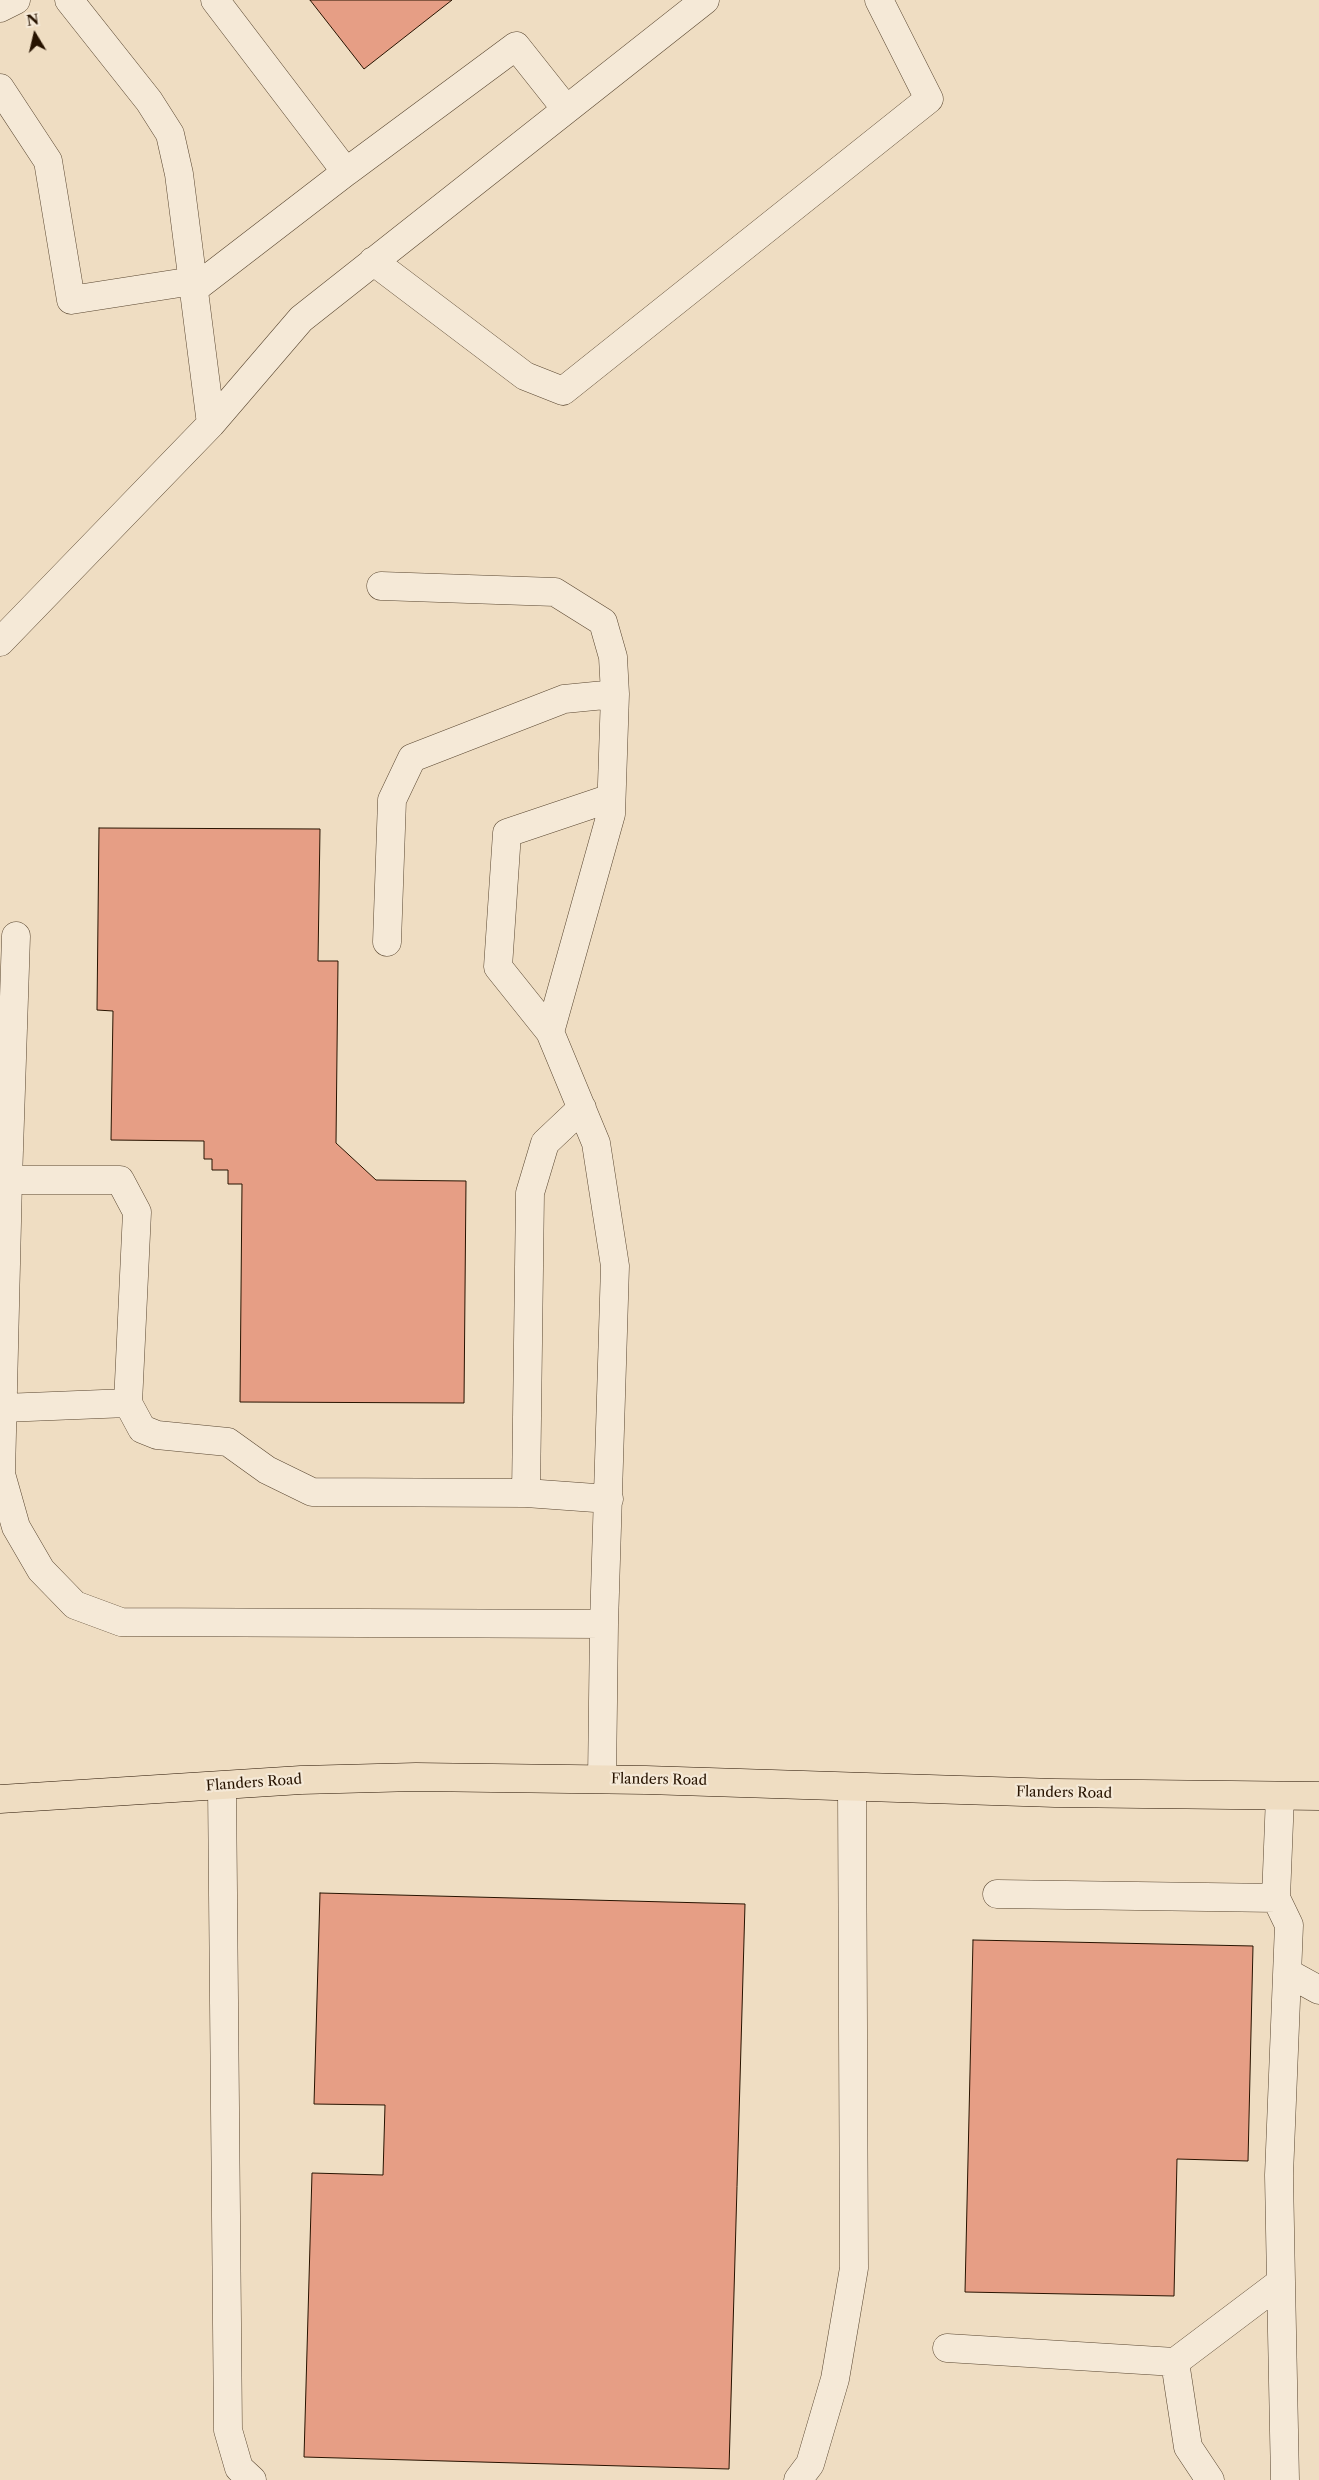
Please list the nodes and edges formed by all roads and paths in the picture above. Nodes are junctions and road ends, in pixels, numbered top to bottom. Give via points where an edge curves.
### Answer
1 (16, 0) edge
2 (69, 0) edge
3 (215, 0) edge
4 (704, 0) edge
5 (879, 0) edge
6 (0, 8) edge
7 (0, 88) edge
8 (566, 109) junction
9 (346, 172) junction
10 (373, 261) junction
11 (193, 285) junction
12 (211, 424) junction
13 (381, 586) dead end
14 (0, 642) edge
15 (615, 694) junction
16 (611, 798) junction
17 (16, 936) dead end
18 (387, 942) dead end
19 (550, 1032) junction
20 (582, 1108) junction
21 (4, 1180) edge
22 (128, 1403) junction
23 (3, 1408) junction
24 (526, 1493) junction
25 (609, 1499) junction
26 (604, 1624) junction
27 (602, 1779) junction
28 (222, 1786) junction
29 (852, 1787) junction
30 (1280, 1796) junction
31 (1319, 1796) edge
32 (0, 1800) edge
33 (996, 1894) dead end
34 (1276, 1898) junction
35 (1288, 1973) junction
36 (1319, 1990) edge
37 (1281, 2282) junction
38 (947, 2348) dead end
39 (1175, 2362) junction
40 (252, 2480) edge
41 (798, 2480) edge
42 (1210, 2480) edge
43 (1285, 2480) edge

1 - 6 lane
2 - 11 lane via 149,101 170,134 179,174
3 - 9 lane
4 - 8 lane
5 - 10 lane via 929,99 563,391 526,376
7 - 11 lane via 48,161 71,300
8 - 9 lane via 516,46
8 - 10 lane
9 - 11 lane
10 - 12 lane via 301,319
11 - 12 lane
12 - 14 lane
13 - 15 lane via 555,592 602,622 612,657
15 - 16 lane
15 - 18 lane via 564,699 412,758 392,800
16 - 19 lane via 611,814
16 - 19 lane via 507,833 498,967
17 - 21 lane
19 - 20 lane
20 - 24 lane via 545,1143 530,1193
20 - 25 lane via 596,1143 615,1266
21 - 22 lane via 120,1180 137,1212
21 - 23 lane
22 - 23 lane
22 - 24 lane via 142,1429 157,1435 228,1442 267,1470 312,1492
23 - 26 lane via 1,1474 16,1527 41,1570 75,1605 121,1622
24 - 25 lane
25 - 26 lane
26 - 27 lane
27 - 28 main road, Flanders Road via 416,1777
27 - 29 main road, Flanders Road
28 - 32 main road, Flanders Road
28 - 40 lane via 228,2430 239,2468
29 - 30 main road, Flanders Road
29 - 41 lane via 854,2268 835,2379 810,2464
30 - 31 main road, Flanders Road
30 - 34 lane
33 - 34 lane
34 - 35 lane via 1289,1925
35 - 36 lane
35 - 37 lane via 1279,2175
37 - 39 lane
37 - 43 lane
38 - 39 lane
39 - 42 lane via 1188,2447

